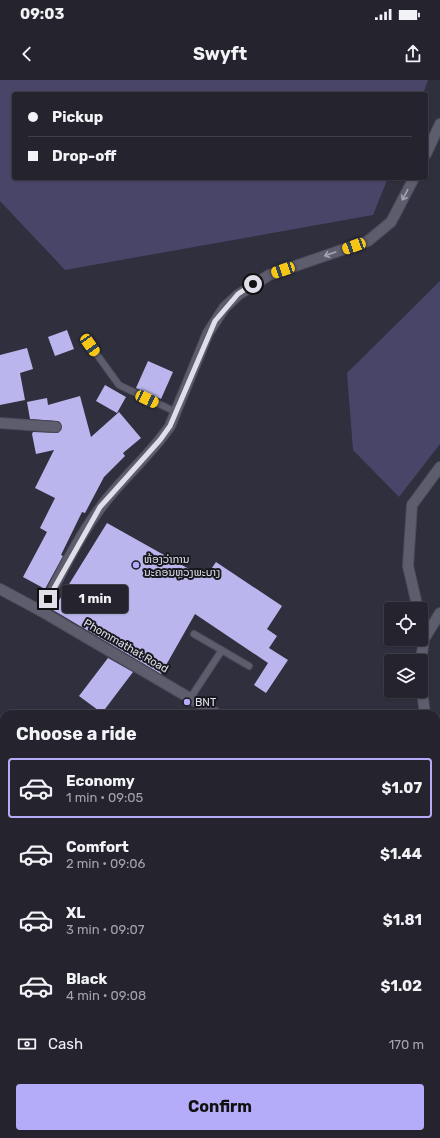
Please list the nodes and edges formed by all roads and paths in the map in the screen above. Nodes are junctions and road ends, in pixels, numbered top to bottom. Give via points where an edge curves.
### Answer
1 (440, 124) edge
2 (428, 150) edge
3 (413, 180) edge
4 (90, 345) dead end
5 (176, 412) junction
6 (0, 424) edge
7 (56, 427) dead end
8 (440, 467) edge
9 (0, 589) edge
10 (416, 602) edge
11 (42, 611) junction
12 (440, 613) edge
13 (428, 632) edge
14 (194, 634) dead end
15 (222, 650) junction
16 (249, 666) dead end
17 (191, 697) junction
18 (423, 698) edge
19 (211, 710) edge
20 (424, 710) edge

1 - 2 street
3 -> 5 street via 384,229 368,240 269,275 238,294 215,321
4 - 5 lane via 118,385
5 - 11 street via 160,440 100,507
6 - 7 street
8 - 10 street via 412,505 408,566
9 - 11 street, Phommathat Road
11 - 17 street, Phommathat Road
12 - 13 street
14 - 15 lane
15 - 16 lane
15 - 17 lane
17 - 19 street, Phommathat Road
18 - 20 street

